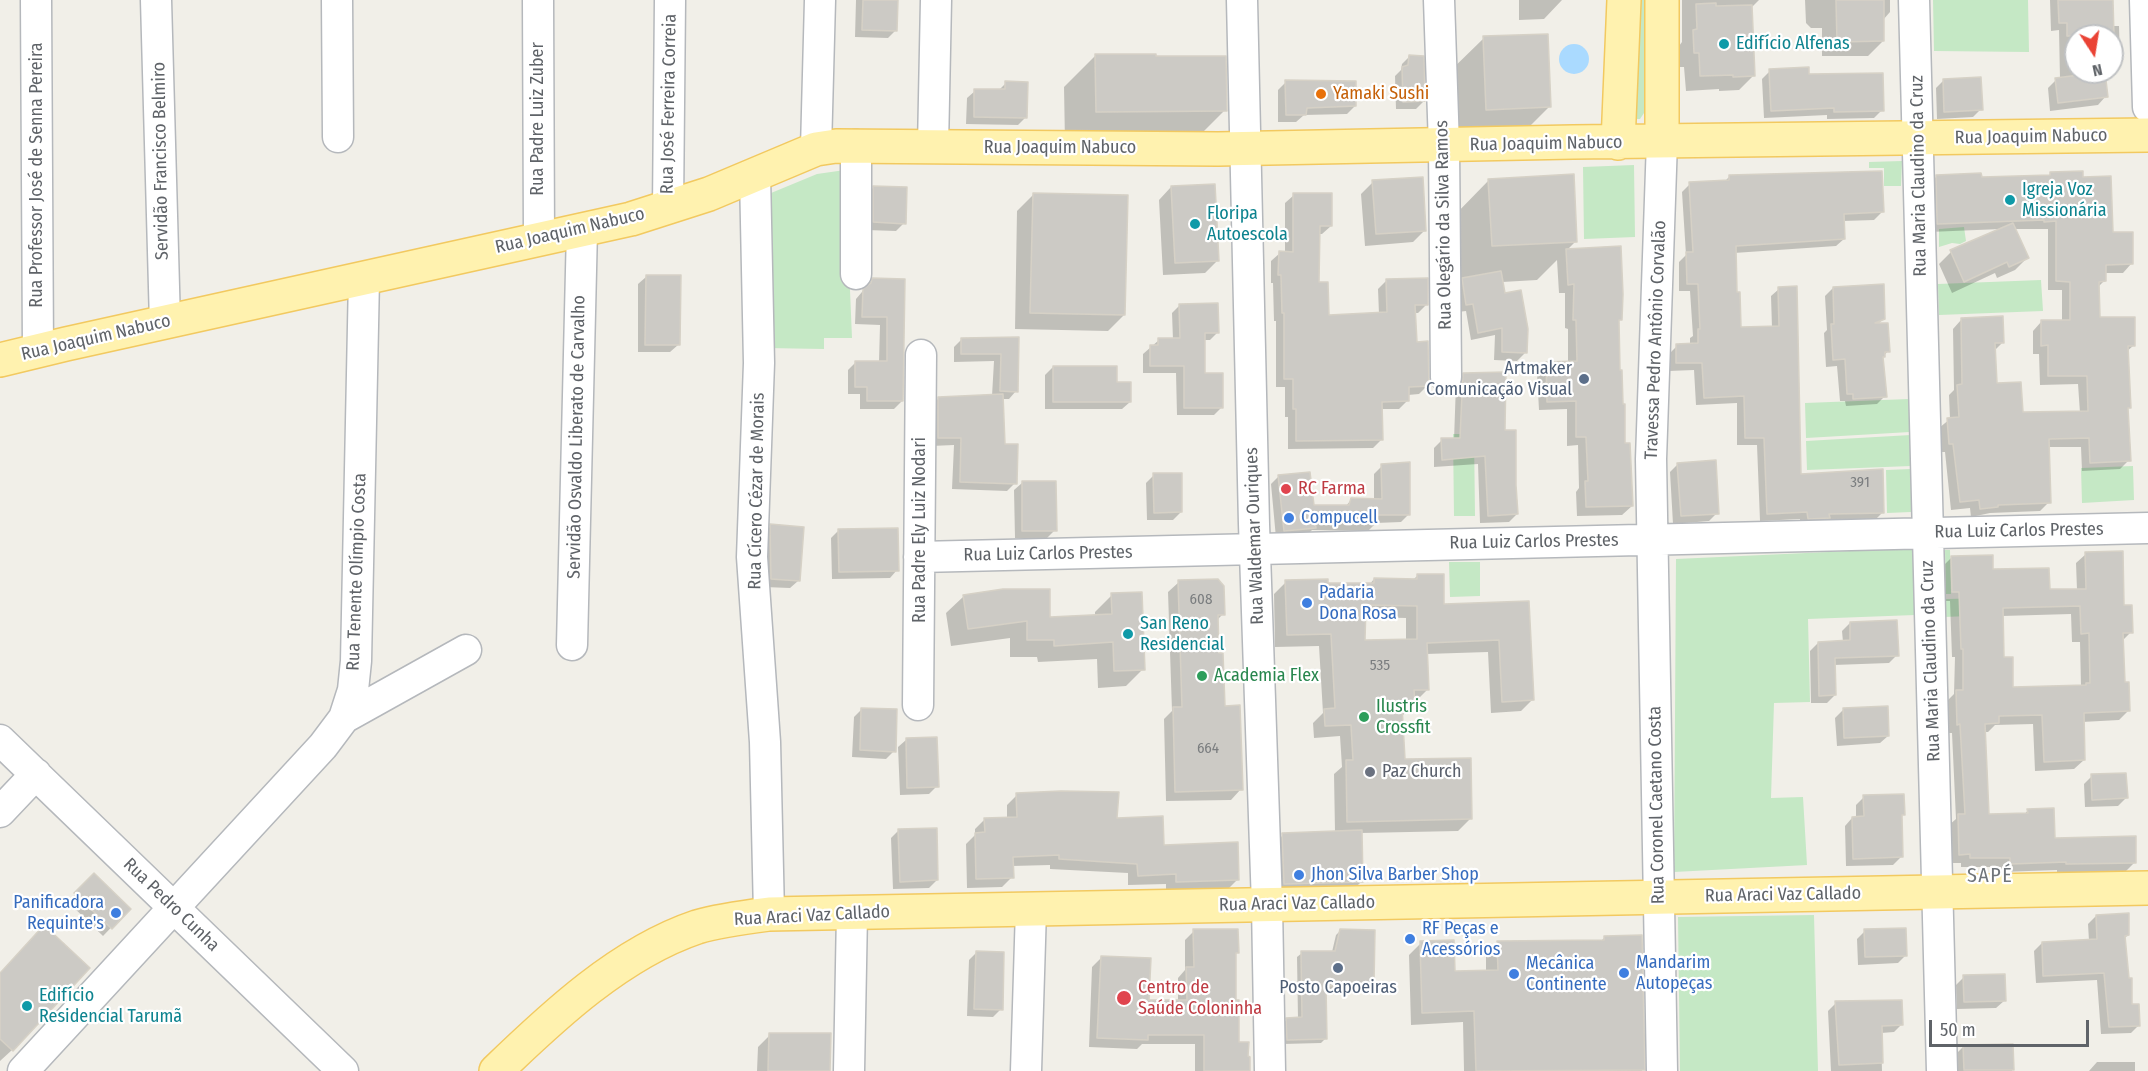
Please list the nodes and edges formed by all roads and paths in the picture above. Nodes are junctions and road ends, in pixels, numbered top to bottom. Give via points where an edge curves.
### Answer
1 (36, 0) edge
2 (156, 0) edge
3 (338, 0) edge
4 (538, 0) edge
5 (670, 0) edge
6 (820, 0) edge
7 (936, 0) edge
8 (1242, 0) edge
9 (1439, 0) edge
10 (1624, 0) edge
11 (1662, 0) edge
12 (1914, 0) edge
13 (2145, 0) edge
14 (2148, 107) edge
15 (2148, 135) edge
16 (338, 137) dead end
17 (1918, 138) junction
18 (1662, 141) junction
19 (1618, 143) junction
20 (856, 145) junction
21 (1444, 146) junction
22 (933, 147) junction
23 (816, 149) junction
24 (1245, 149) junction
25 (755, 175) junction
26 (668, 208) junction
27 (582, 230) junction
28 (539, 238) junction
29 (856, 274) dead end
30 (364, 278) junction
31 (165, 323) junction
32 (38, 351) junction
33 (921, 355) dead end
34 (0, 360) edge
35 (1446, 377) dead end
36 (2148, 528) edge
37 (1928, 533) junction
38 (1653, 539) junction
39 (1255, 549) junction
40 (919, 557) junction
41 (572, 645) dead end
42 (466, 650) dead end
43 (918, 705) dead end
44 (344, 718) junction
45 (0, 740) edge
46 (36, 774) junction
47 (0, 812) edge
48 (2148, 888) edge
49 (1938, 892) junction
50 (1658, 898) junction
51 (1267, 905) junction
52 (173, 908) junction
53 (1031, 909) junction
54 (852, 913) junction
55 (769, 914) junction
56 (23, 1071) edge
57 (343, 1071) edge
58 (496, 1071) edge
59 (849, 1071) edge
60 (1026, 1071) edge
61 (1270, 1071) edge
62 (1662, 1071) edge
63 (1942, 1071) edge

1 - 32 street, Rua Professor José de Senna Pereira
2 - 31 street, Servidão Francisco Belmiro
3 - 16 street
4 - 28 street, Rua Padre Luiz Zuber
5 - 26 street, Rua José Ferreira Correia
6 - 23 street
7 - 22 street
8 - 24 street, Rua Waldemar Ouriques
9 - 21 street, Rua Olegário da Silva Ramos
10 - 19 main road
11 - 18 main road
12 - 17 street, Rua Maria Claudino da Cruz
13 - 14 street
15 - 17 main road, Rua Joaquim Nabuco
17 - 18 main road, Rua Joaquim Nabuco
17 - 37 street, Rua Maria Claudino da Cruz
18 - 19 main road, Rua Joaquim Nabuco
18 - 38 street, Travessa Pedro Antônio Corvalão via 1651,459
19 - 21 main road, Rua Joaquim Nabuco
20 - 22 main road, Rua Joaquim Nabuco
20 - 23 main road, Rua Joaquim Nabuco
20 - 29 street
21 - 24 main road, Rua Joaquim Nabuco
21 - 35 street, Rua Olegário da Silva Ramos
22 - 24 main road, Rua Joaquim Nabuco
23 - 25 main road, Rua Joaquim Nabuco
24 - 39 street, Rua Waldemar Ouriques
25 - 26 main road, Rua Joaquim Nabuco
25 - 55 street, Rua Cícero Cézar de Morais via 759,363 752,558 765,742
26 - 27 main road, Rua Joaquim Nabuco
27 - 28 main road, Rua Joaquim Nabuco
27 - 41 street, Servidão Osvaldo Liberato de Carvalho
28 - 30 main road, Rua Joaquim Nabuco
30 - 31 main road, Rua Joaquim Nabuco
30 - 44 street, Rua Tenente Olímpio Costa via 356,661 353,690
31 - 32 main road, Rua Joaquim Nabuco
32 - 34 main road, Rua Joaquim Nabuco
33 - 40 street, Rua Padre Ely Luiz Nodari
36 - 37 street, Rua Luiz Carlos Prestes
37 - 38 street, Rua Luiz Carlos Prestes
37 - 49 street, Rua Maria Claudino da Cruz
38 - 39 street, Rua Luiz Carlos Prestes
38 - 50 street, Rua Coronel Caetano Costa
39 - 40 street, Rua Luiz Carlos Prestes
39 - 51 street, Rua Waldemar Ouriques
40 - 43 street, Rua Padre Ely Luiz Nodari
42 - 44 street
44 - 52 street, Rua Tenente Olímpio Costa via 323,746
45 - 46 street, Rua Pedro Cunha
46 - 47 street
46 - 52 street, Rua Pedro Cunha
48 - 49 main road, Rua Araci Vaz Callado
49 - 50 main road, Rua Araci Vaz Callado
49 - 63 street, Rua Maria Claudino da Cruz
50 - 51 main road, Rua Araci Vaz Callado
50 - 62 street, Rua Coronel Caetano Costa
51 - 53 main road, Rua Araci Vaz Callado
51 - 61 street, Rua Waldemar Ouriques
52 - 56 street, Rua Tenente Olímpio Costa
52 - 57 street, Rua Pedro Cunha
53 - 54 main road, Rua Araci Vaz Callado
53 - 60 street
54 - 55 main road, Rua Araci Vaz Callado
54 - 59 street
55 - 58 main road, Rua Araci Vaz Callado via 697,927 638,955 586,991

